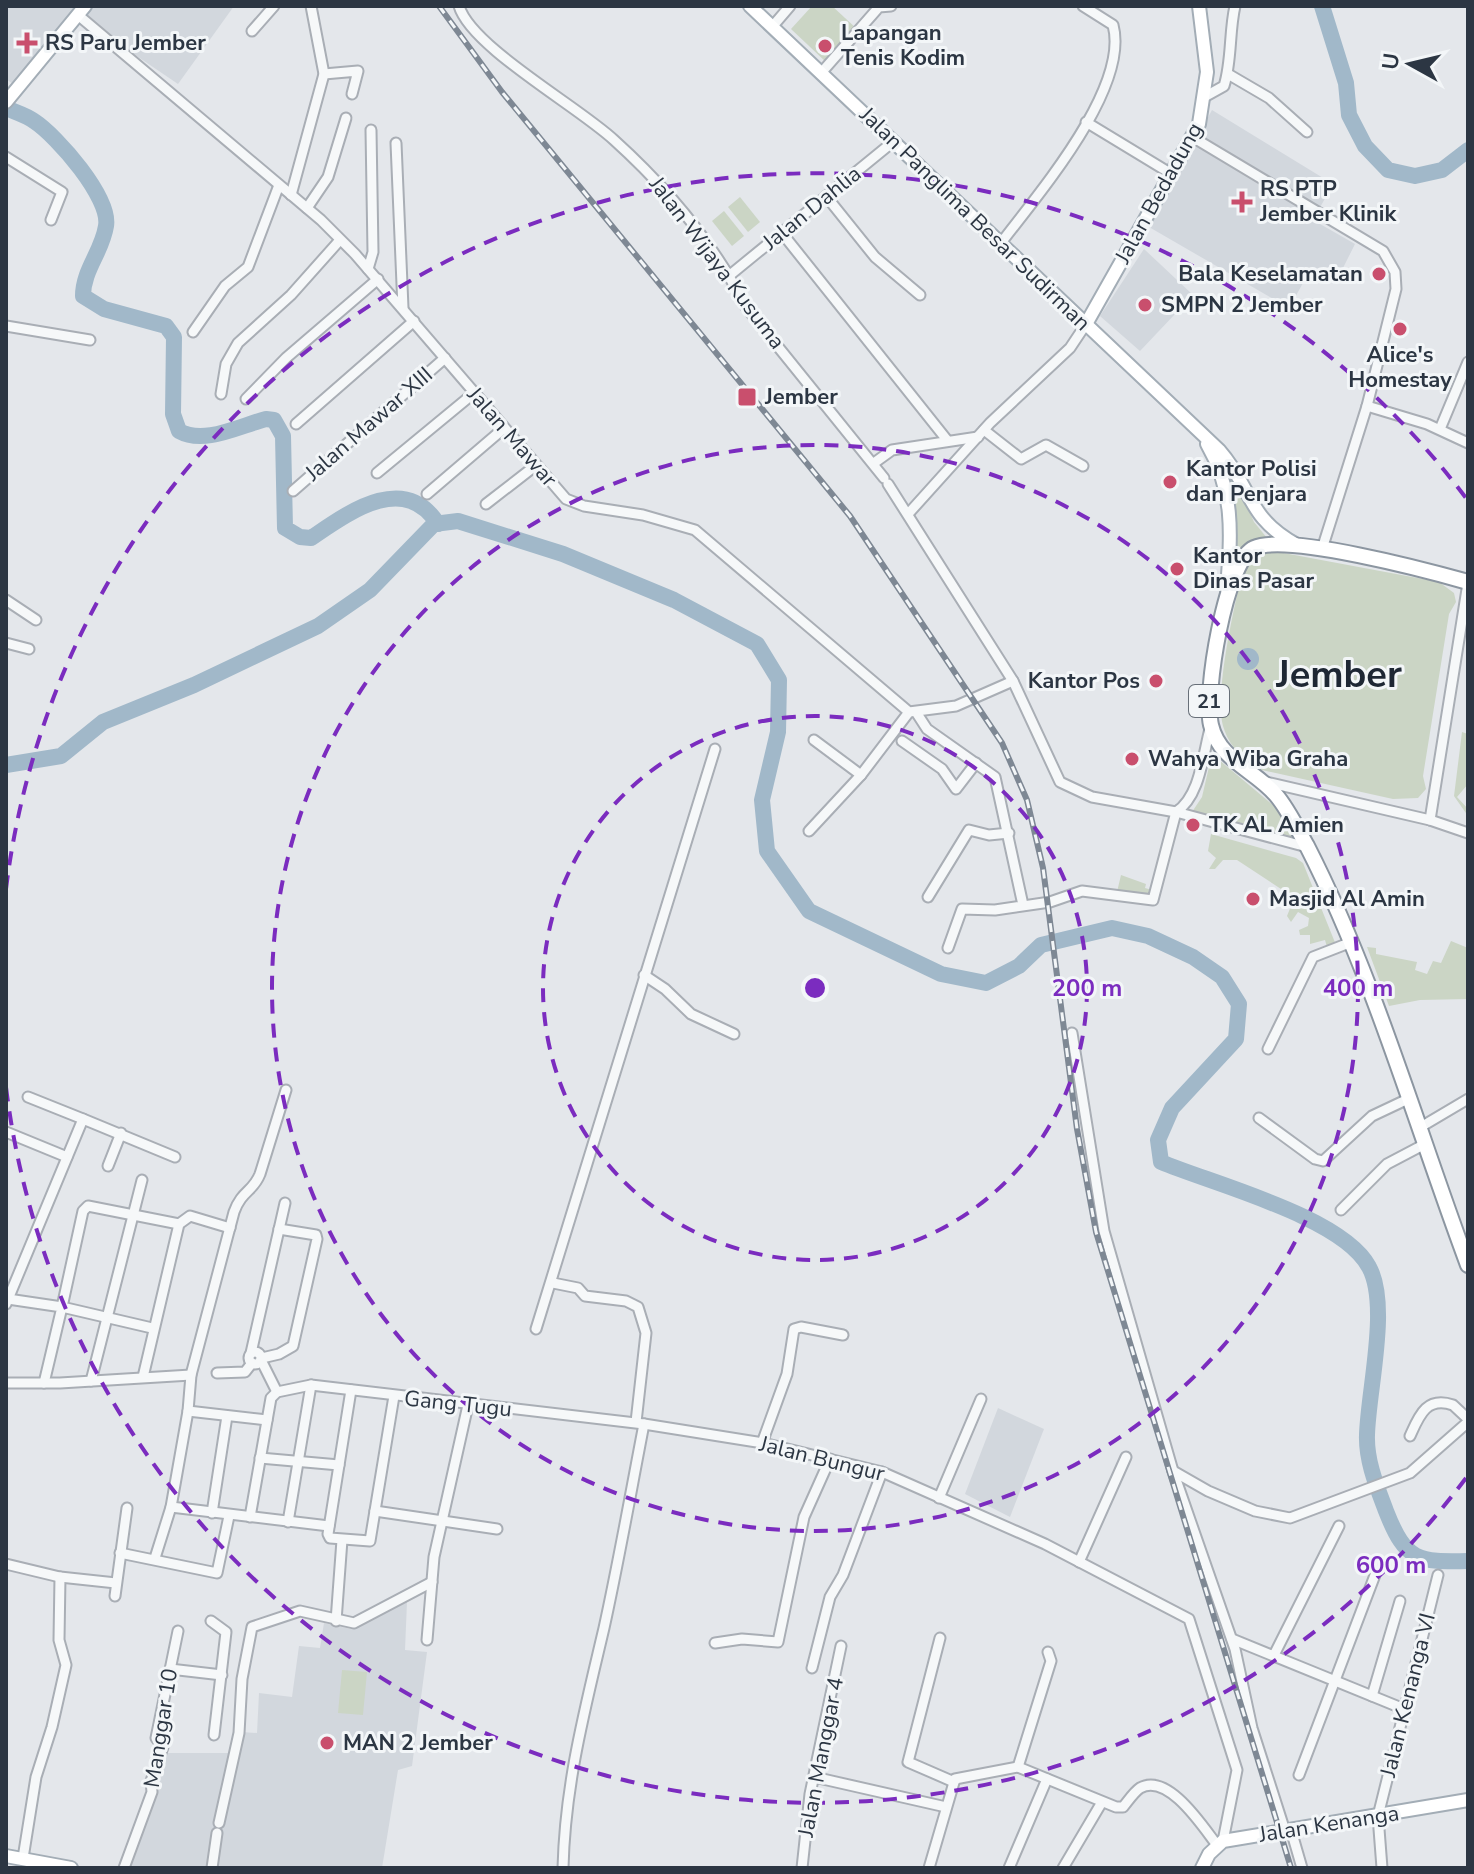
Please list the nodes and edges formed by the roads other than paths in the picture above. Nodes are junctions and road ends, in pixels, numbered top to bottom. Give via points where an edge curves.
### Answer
1 (274, 6) edge
2 (311, 6) edge
3 (459, 6) edge
4 (750, 6) edge
5 (790, 6) edge
6 (891, 6) edge
7 (1083, 6) edge
8 (1199, 6) edge
9 (1235, 6) edge
10 (81, 10) edge
11 (772, 27) junction
12 (252, 31) dead end
13 (821, 73) junction
14 (324, 74) junction
15 (1228, 74) junction
16 (10, 94) edge
17 (352, 94) dead end
18 (1206, 96) junction
19 (346, 118) dead end
20 (1086, 122) junction
21 (371, 130) dead end
22 (1307, 132) dead end
23 (1194, 138) junction
24 (894, 141) junction
25 (396, 143) dead end
26 (6, 157) edge
27 (1170, 173) junction
28 (279, 185) junction
29 (291, 195) junction
30 (826, 196) junction
31 (307, 208) junction
32 (51, 220) dead end
33 (782, 233) junction
34 (340, 240) junction
35 (1001, 243) junction
36 (368, 269) junction
37 (730, 275) junction
38 (378, 279) junction
39 (920, 295) dead end
40 (403, 308) junction
41 (414, 321) junction
42 (1086, 324) junction
43 (6, 326) edge
44 (193, 332) dead end
45 (90, 340) dead end
46 (445, 358) junction
47 (1468, 362) edge
48 (474, 393) junction
49 (221, 394) dead end
50 (246, 399) dead end
51 (1367, 406) junction
52 (296, 424) dead end
53 (503, 429) junction
54 (1440, 429) junction
55 (1200, 432) junction
56 (981, 433) junction
57 (947, 440) junction
58 (1468, 443) edge
59 (874, 463) junction
60 (535, 466) junction
61 (1083, 466) dead end
62 (377, 473) dead end
63 (293, 491) dead end
64 (427, 494) dead end
65 (486, 504) dead end
66 (908, 514) junction
67 (1299, 546) junction
68 (1322, 549) junction
69 (1468, 582) edge
70 (6, 600) edge
71 (1225, 604) junction
72 (36, 620) dead end
73 (6, 643) edge
74 (29, 649) dead end
75 (1013, 681) junction
76 (912, 712) junction
77 (1211, 725) junction
78 (814, 740) dead end
79 (902, 741) dead end
80 (715, 749) dead end
81 (976, 763) junction
82 (861, 775) junction
83 (1259, 781) junction
84 (1176, 812) junction
85 (1430, 820) junction
86 (809, 831) dead end
87 (1009, 833) junction
88 (1468, 833) edge
89 (1307, 847) junction
90 (928, 897) dead end
91 (1023, 905) junction
92 (1349, 943) junction
93 (948, 948) dead end
94 (644, 975) junction
95 (1072, 1033) dead end
96 (734, 1034) dead end
97 (1268, 1049) dead end
98 (286, 1090) dead end
99 (28, 1097) dead end
100 (1408, 1099) junction
101 (1468, 1099) edge
102 (1259, 1118) dead end
103 (83, 1119) junction
104 (1419, 1128) junction
105 (6, 1132) edge
106 (121, 1133) junction
107 (1425, 1144) junction
108 (67, 1157) junction
109 (175, 1157) dead end
110 (108, 1166) dead end
111 (142, 1180) dead end
112 (285, 1203) dead end
113 (1341, 1210) dead end
114 (133, 1213) junction
115 (179, 1224) junction
116 (230, 1228) junction
117 (279, 1229) junction
118 (1468, 1265) edge
119 (553, 1283) junction
120 (7, 1302) edge
121 (62, 1307) junction
122 (107, 1316) junction
123 (152, 1328) junction
124 (536, 1329) dead end
125 (843, 1335) dead end
126 (256, 1359) junction
127 (217, 1373) dead end
128 (143, 1377) junction
129 (190, 1378) junction
130 (91, 1381) junction
131 (6, 1383) edge
132 (44, 1383) junction
133 (311, 1385) junction
134 (351, 1390) junction
135 (275, 1394) junction
136 (394, 1396) junction
137 (981, 1399) dead end
138 (468, 1405) junction
139 (188, 1411) junction
140 (227, 1416) junction
141 (267, 1420) junction
142 (1468, 1420) edge
143 (640, 1423) junction
144 (1410, 1436) dead end
145 (762, 1443) junction
146 (1126, 1457) dead end
147 (260, 1458) junction
148 (830, 1459) junction
149 (299, 1461) junction
150 (339, 1465) junction
151 (1173, 1471) junction
152 (882, 1472) junction
153 (939, 1498) junction
154 (171, 1507) junction
155 (127, 1508) dead end
156 (375, 1511) junction
157 (212, 1513) junction
158 (229, 1516) junction
159 (250, 1517) junction
160 (441, 1520) junction
161 (288, 1522) junction
162 (329, 1526) junction
163 (1339, 1526) dead end
164 (497, 1529) dead end
165 (342, 1540) junction
166 (120, 1553) junction
167 (155, 1558) junction
168 (1079, 1562) junction
169 (6, 1564) edge
170 (1375, 1575) dead end
171 (1438, 1575) dead end
172 (60, 1577) junction
173 (432, 1582) junction
174 (116, 1583) junction
175 (115, 1596) dead end
176 (1400, 1601) dead end
177 (211, 1621) dead end
178 (336, 1621) junction
179 (178, 1631) dead end
180 (940, 1638) dead end
181 (1232, 1639) junction
182 (427, 1640) dead end
183 (715, 1643) dead end
184 (841, 1646) dead end
185 (1048, 1652) dead end
186 (1274, 1655) junction
187 (812, 1668) dead end
188 (170, 1669) junction
189 (222, 1675) junction
190 (1335, 1681) junction
191 (1372, 1696) junction
192 (1404, 1709) junction
193 (214, 1735) dead end
194 (1015, 1767) junction
195 (1299, 1775) dead end
196 (814, 1777) junction
197 (1047, 1779) junction
198 (954, 1782) junction
199 (1468, 1800) edge
200 (1102, 1802) junction
201 (946, 1807) junction
202 (1378, 1816) junction
203 (1288, 1831) junction
204 (1220, 1843) junction
205 (6, 1856) edge
206 (23, 1858) junction
207 (71, 1868) edge
208 (124, 1868) edge
209 (212, 1868) edge
210 (563, 1868) edge
211 (802, 1868) edge
212 (929, 1868) edge
213 (1009, 1868) edge
214 (1063, 1868) edge
215 (1202, 1868) edge
216 (1302, 1868) edge
217 (1382, 1868) edge

1 - 12 street
2 - 14 street
3 - 37 street, Jalan Wijaya Kusuma via 480,38 588,116 654,177
4 - 11 main road, Jalan Panglima Besar Sudirman
5 - 11 street
6 - 13 street via 879,7
7 - 20 street via 1113,25 1117,40 1116,57
8 - 18 main road, Jalan Bedadung
9 - 15 street
10 - 16 main road
10 - 28 street, Jalan Mawar
11 - 13 main road, Jalan Panglima Besar Sudirman
13 - 24 main road, Jalan Panglima Besar Sudirman
14 - 17 street via 358,71
14 - 29 street
15 - 18 street via 1224,86
15 - 22 street via 1269,98
18 - 23 main road, Jalan Bedadung
19 - 31 street via 328,177
20 - 27 street
20 - 35 street
21 - 36 street via 373,252
23 - 27 main road, Jalan Bedadung
23 - 51 street via 1389,258 1396,289
24 - 30 street, Jalan Dahlia
24 - 35 main road, Jalan Panglima Besar Sudirman
25 - 40 street
26 - 32 street via 62,192
27 - 42 main road, Jalan Bedadung
28 - 29 street, Jalan Mawar
28 - 44 street via 248,267 225,286
29 - 31 street, Jalan Mawar
30 - 33 street, Jalan Dahlia
30 - 39 street via 875,257
31 - 34 street, Jalan Mawar
33 - 37 street, Jalan Dahlia
33 - 57 street
34 - 36 street, Jalan Mawar
34 - 49 street via 238,343 226,364
35 - 42 main road, Jalan Panglima Besar Sudirman
36 - 38 street, Jalan Mawar
37 - 59 street, Jalan Wijaya Kusuma via 746,307
38 - 40 street, Jalan Mawar
38 - 50 street
40 - 41 street, Jalan Mawar
41 - 46 street, Jalan Mawar
41 - 52 street
42 - 55 main road, Jalan Panglima Besar Sudirman
42 - 56 street via 1070,348
43 - 45 street
46 - 48 street, Jalan Mawar
46 - 63 street, Jalan Mawar XIII
47 - 54 street
48 - 53 street, Jalan Mawar
48 - 62 street
51 - 54 street
51 - 68 street
53 - 60 street, Jalan Mawar
53 - 64 street
54 - 58 street
55 - 67 main road, Jalan Panglima Besar Sudirman via 1237,471 1266,525
55 - 71 main road, Jalan Panglima Besar Sudirman via 1230,499
56 - 57 street
56 - 61 street via 1021,459 1046,445
56 - 66 street
57 - 59 street via 892,450
59 - 66 street, Jalan Wijaya Kusuma
60 - 65 street
60 - 76 street, Jalan Mawar via 566,499 695,530
66 - 75 street, Jalan Wijaya Kusuma
67 - 68 highway, 21
67 - 71 highway, 21 via 1251,549
68 - 69 highway, 21
69 - 85 street
70 - 72 street
71 - 77 highway, 21 via 1211,681
73 - 74 street
75 - 76 street via 956,706
75 - 84 street, Jalan Wijaya Kusuma via 1053,772 1068,788
76 - 81 street, Jalan Mawar
76 - 82 street
77 - 83 highway, 21 via 1225,752
77 - 84 street via 1195,787
78 - 82 street
79 - 81 street via 942,769 956,789
80 - 94 street
81 - 87 street, Jalan Mawar via 995,777
82 - 86 street
83 - 85 street
83 - 89 highway, 21 via 1278,797
84 - 89 street, Jalan Wijaya Kusuma
84 - 91 street via 1153,900 1082,891 1066,899
85 - 88 street
87 - 90 street via 969,830
87 - 91 street, Jalan Mawar
89 - 92 highway, 21
91 - 93 street via 961,909
92 - 97 street via 1313,957
92 - 100 highway, 21
94 - 96 street via 691,1014
94 - 119 street
95 - 151 street via 1104,1231
98 - 116 street via 256,1185 240,1194
99 - 103 street
100 - 102 street via 1372,1116 1323,1161
100 - 104 highway, 21
101 - 104 street
103 - 106 street
103 - 108 street
104 - 107 highway, 21
105 - 108 street
106 - 109 street
106 - 110 street
107 - 113 street via 1387,1164
107 - 118 highway, 21
108 - 120 street
111 - 114 street
112 - 117 street
114 - 115 street
114 - 121 street via 84,1208
114 - 122 street
115 - 116 street via 190,1216
115 - 123 street
116 - 129 street
117 - 126 street
117 - 126 street via 317,1239 293,1346
119 - 124 street
119 - 143 street via 638,1307 646,1333
120 - 121 street
121 - 122 street
121 - 132 street
122 - 123 street
122 - 130 street
123 - 128 street
125 - 145 street via 794,1329 787,1374
126 - 127 street via 245,1372
126 - 135 street
128 - 129 street
128 - 130 street
129 - 139 street
130 - 132 street
131 - 132 street
133 - 134 street, Gang Tugu
133 - 135 street, Gang Tugu
133 - 149 street
134 - 136 street, Gang Tugu
134 - 150 street
135 - 141 street
136 - 138 street, Gang Tugu
136 - 156 street
137 - 153 street
138 - 143 street, Gang Tugu
138 - 160 street
139 - 140 street
139 - 154 street
140 - 141 street
140 - 157 street
141 - 147 street
142 - 144 street via 1453,1405 1431,1404 1421,1411
142 - 151 street via 1410,1473 1290,1518 1244,1506
143 - 145 street, Jalan Bungur
143 - 210 street via 570,1771
145 - 148 street, Jalan Bungur
146 - 168 street
147 - 149 street
147 - 159 street
148 - 152 street, Jalan Bungur
148 - 183 street via 804,1517 778,1642
149 - 150 street
149 - 161 street
150 - 162 street
151 - 181 street
152 - 153 street, Jalan Bungur
152 - 187 street via 830,1597
153 - 168 street, Jalan Bungur
154 - 157 street
154 - 167 street
155 - 166 street
156 - 160 street
156 - 165 street via 370,1542
157 - 158 street
158 - 159 street
158 - 167 street via 219,1572
159 - 161 street
160 - 164 street
160 - 173 street
161 - 162 street
162 - 165 street via 328,1537
163 - 186 street
165 - 178 street
166 - 167 street
166 - 174 street
168 - 204 street, Jalan Bungur via 1181,1613 1193,1626 1237,1770
169 - 172 street
170 - 190 street
171 - 192 street, Jalan Kenanga VI
172 - 174 street
172 - 206 street via 59,1640 66,1665 36,1777
173 - 178 street via 354,1623
173 - 182 street
174 - 175 street
176 - 191 street
177 - 189 street via 226,1630
178 - 209 street via 296,1612 251,1629 239,1733
179 - 188 street, Manggar 10
180 - 198 street via 908,1762
181 - 186 street
181 - 203 street via 1252,1728
184 - 196 street, Jalan Manggar 4
185 - 194 street via 1051,1661
186 - 190 street
188 - 189 street
188 - 208 street, Manggar 10 via 156,1738 163,1747
189 - 193 street
190 - 191 street
190 - 195 street
191 - 192 street
192 - 202 street, Jalan Kenanga VI
194 - 197 street
194 - 198 street via 957,1777
196 - 201 street
196 - 211 street, Jalan Manggar 4
197 - 200 street
197 - 213 street
198 - 201 street
199 - 202 main road, Jalan Kenanga
200 - 204 street via 1123,1807 1142,1787 1169,1790
200 - 214 street
201 - 212 street
202 - 203 main road, Jalan Kenanga
202 - 217 street, Jalan Kenanga VI
203 - 204 main road, Jalan Kenanga
203 - 216 street
204 - 215 main road
205 - 206 main road
206 - 207 main road

